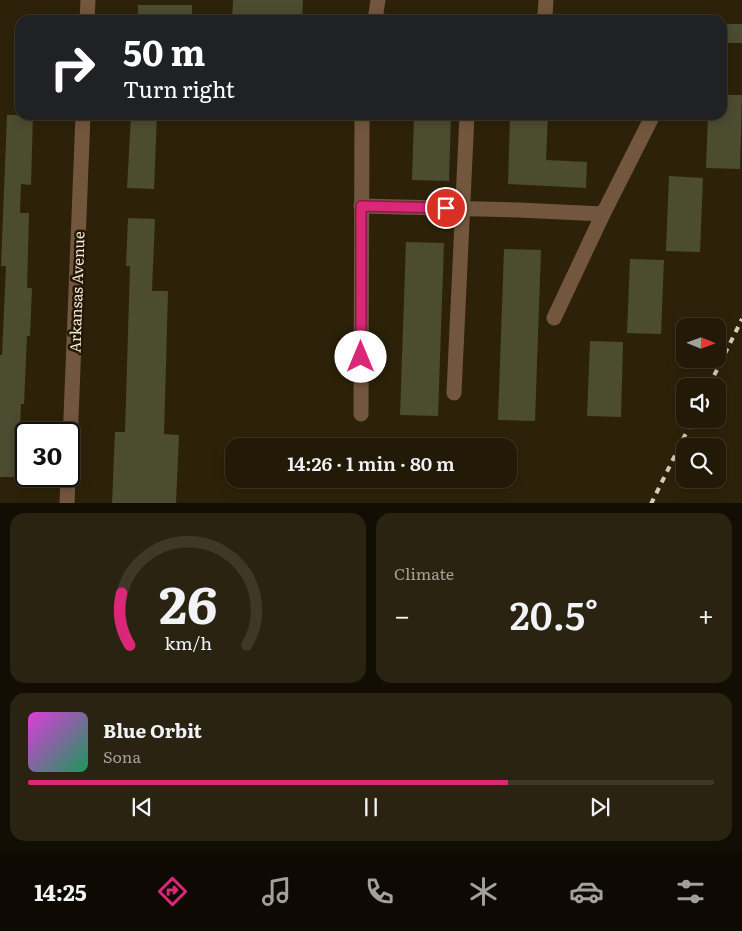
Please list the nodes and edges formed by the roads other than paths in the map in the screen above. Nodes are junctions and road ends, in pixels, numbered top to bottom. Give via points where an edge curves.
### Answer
1 (88, 0) edge
2 (378, 0) edge
3 (546, 0) edge
4 (87, 15) edge
5 (376, 15) edge
6 (545, 15) edge
7 (83, 120) edge
8 (362, 120) edge
9 (467, 120) edge
10 (650, 120) edge
11 (361, 206) junction
12 (463, 208) junction
13 (603, 214) junction
14 (554, 318) dead end
15 (454, 393) dead end
16 (361, 414) dead end
17 (71, 422) edge
18 (68, 487) edge
19 (67, 503) edge

1 - 4 street
2 - 5 street
3 - 6 street
7 - 17 street, Arkansas Avenue
8 - 11 street
9 - 12 street
10 - 13 street
11 - 12 street
11 - 16 street
12 - 13 street
12 - 15 street
13 - 14 street
18 - 19 street

